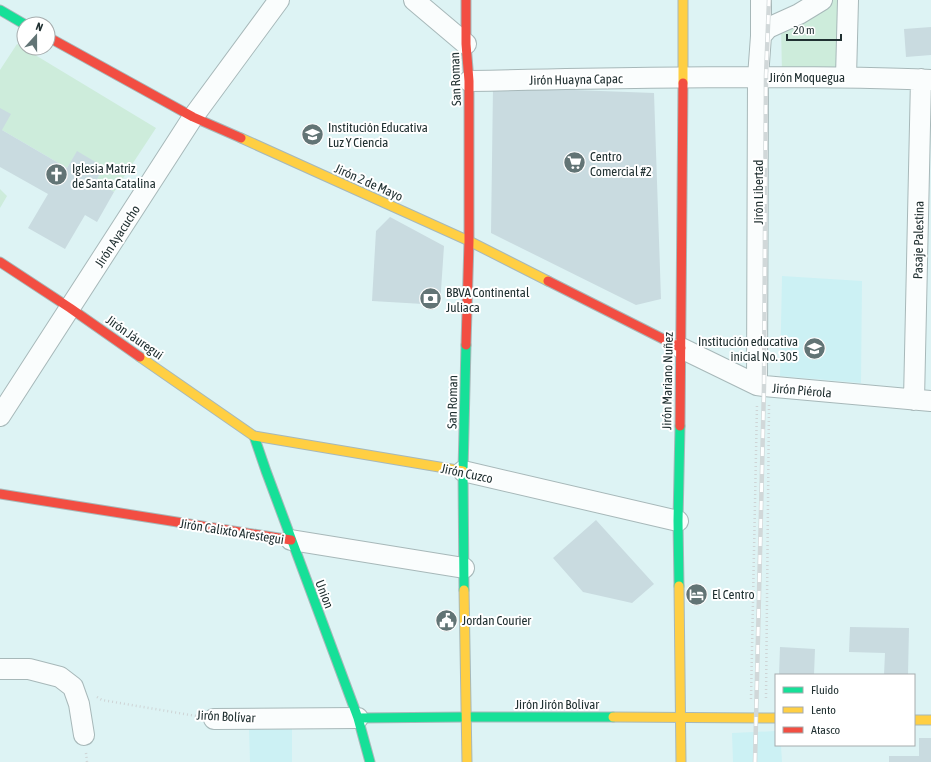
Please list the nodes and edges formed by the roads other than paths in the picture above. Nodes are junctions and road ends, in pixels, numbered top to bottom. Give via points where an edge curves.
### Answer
1 (279, 0) edge
2 (414, 0) edge
3 (466, 0) edge
4 (683, 0) edge
5 (761, 0) edge
6 (822, 0) edge
7 (848, 0) edge
8 (0, 10) edge
9 (16, 19) edge
10 (761, 36) junction
11 (56, 41) edge
12 (466, 44) junction
13 (682, 77) junction
14 (758, 77) junction
15 (846, 77) junction
16 (926, 80) edge
17 (469, 81) junction
18 (193, 118) junction
19 (469, 241) junction
20 (0, 262) edge
21 (70, 308) junction
22 (681, 348) junction
23 (757, 385) junction
24 (922, 401) edge
25 (0, 416) edge
26 (254, 436) junction
27 (463, 471) junction
28 (0, 494) edge
29 (678, 521) junction
30 (291, 540) junction
31 (464, 568) junction
32 (0, 669) edge
33 (466, 717) junction
34 (681, 717) junction
35 (214, 718) road end
36 (358, 718) junction
37 (775, 718) edge
38 (915, 720) edge
39 (931, 720) edge
40 (84, 735) dead end
41 (370, 762) edge
42 (467, 762) edge
43 (681, 762) edge

1 - 18 street, Jirón Ayacucho
2 - 12 street
3 - 12 street, San Roman
4 - 13 street, Jirón Mariano Nuñez
5 - 10 street, Jirón Libertad
6 - 10 street via 768,28
7 - 15 street
8 - 9 street
10 - 14 street, Jirón Libertad
11 - 18 street, Jirón 2 de Mayo
12 - 17 street, San Roman
13 - 14 street, Jirón Moquegua
13 - 17 street, Jirón Huayna Capac
13 - 22 street, Jirón Mariano Nuñez
14 - 15 street, Jirón Moquegua
14 - 23 street, Jirón Libertad
15 - 16 street, Jirón Moquegua
16 - 24 street, Pasaje Palestina
17 - 19 street, San Roman
18 - 19 street, Jirón 2 de Mayo
18 - 21 street, Jirón Ayacucho
19 - 22 street, Jirón 2 de Mayo
19 - 27 street, San Roman
20 - 21 street, Jirón Jáuregui
21 - 25 street, Jirón Ayacucho
21 - 26 street, Jirón Jáuregui
22 - 23 street, Jirón Piérola
22 - 29 street, Jirón Mariano Nuñez
23 - 24 street, Jirón Piérola
26 - 27 street, Jirón Cuzco
26 - 30 street, Union
27 - 29 street, Jirón Cuzco
27 - 31 street, San Roman
28 - 30 street, Jirón Calixto Arestegui
29 - 34 street, Jirón Mariano Nuñez
30 - 31 street, Jirón Calixto Arestegui
30 - 36 street, Union
31 - 33 street, San Roman
32 - 40 street via 29,669 60,677 73,687 79,704
33 - 34 street, Jirón Jirón Bolívar
33 - 36 street, Jirón Jirón Bolívar
33 - 42 street, San Roman
34 - 37 street, Jirón Jirón Bolívar
34 - 43 street, Jirón Mariano Nuñez
35 - 36 street, Jirón Bolívar
36 - 41 street, Union
38 - 39 street

